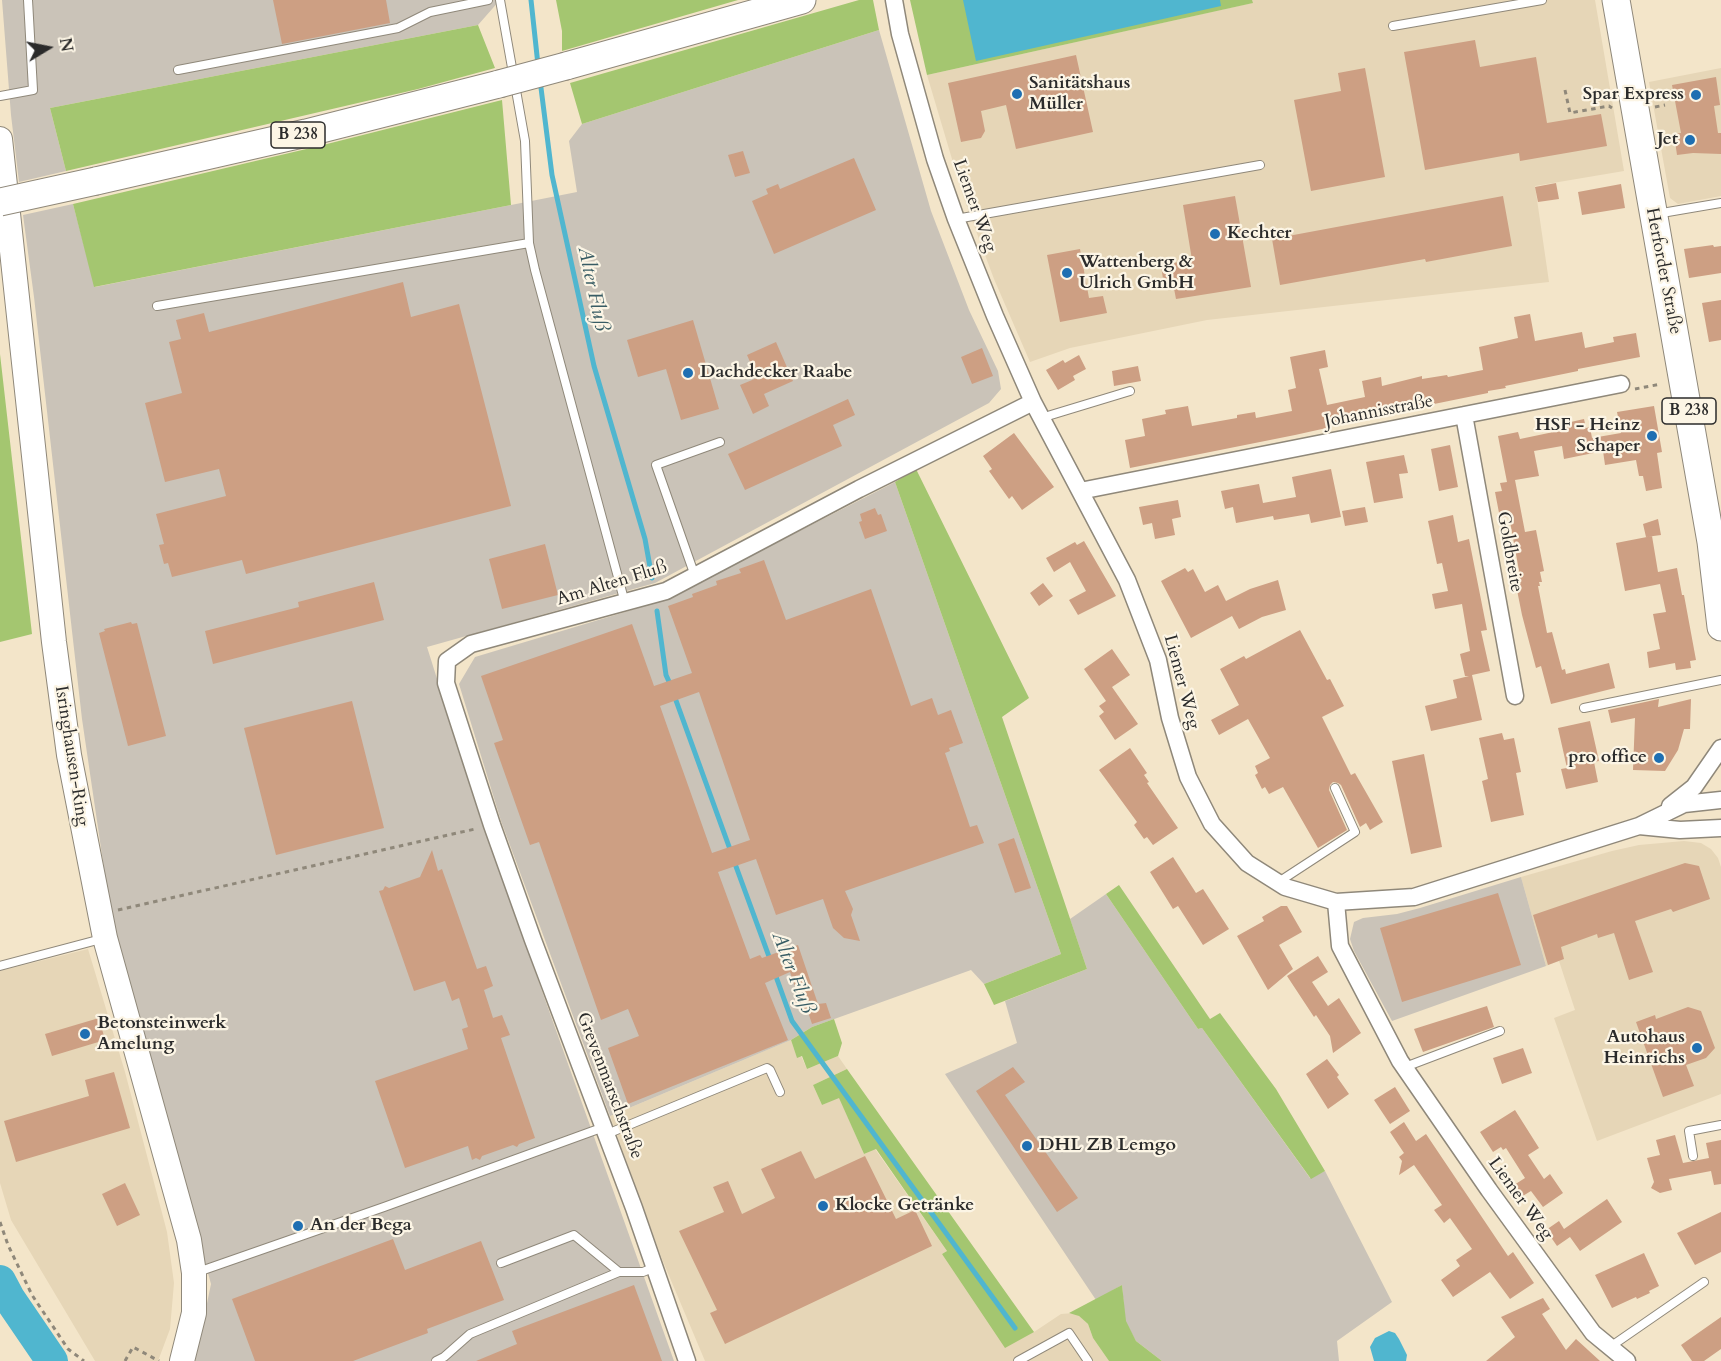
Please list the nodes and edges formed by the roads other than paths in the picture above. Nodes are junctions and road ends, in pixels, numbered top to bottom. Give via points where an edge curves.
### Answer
1 (27, 0) edge
2 (488, 0) edge
3 (500, 0) edge
4 (802, 0) edge
5 (894, 0) edge
6 (1542, 0) edge
7 (1616, 0) edge
8 (1393, 26) dead end
9 (178, 70) dead end
10 (0, 96) edge
11 (0, 139) edge
12 (1260, 165) dead end
13 (0, 202) edge
14 (1721, 203) edge
15 (1653, 215) junction
16 (956, 219) junction
17 (530, 243) junction
18 (157, 306) dead end
19 (1621, 384) road end
20 (1130, 391) dead end
21 (1033, 402) junction
22 (1464, 415) junction
23 (1041, 418) junction
24 (720, 442) dead end
25 (1080, 491) junction
26 (1716, 540) edge
27 (695, 576) junction
28 (625, 603) junction
29 (1721, 627) edge
30 (1721, 680) edge
31 (1515, 696) dead end
32 (1584, 708) dead end
33 (1721, 748) edge
34 (1335, 788) dead end
35 (1721, 800) edge
36 (492, 825) joint
37 (1639, 826) junction
38 (1721, 828) edge
39 (1277, 883) junction
40 (1336, 902) junction
41 (105, 938) junction
42 (0, 966) edge
43 (1500, 1031) dead end
44 (1405, 1067) junction
45 (780, 1092) dead end
46 (1721, 1125) edge
47 (606, 1130) junction
48 (1693, 1156) dead end
49 (501, 1263) dead end
50 (655, 1267) junction
51 (619, 1272) junction
52 (194, 1273) junction
53 (1704, 1282) dead end
54 (1610, 1347) junction
55 (182, 1361) edge
56 (436, 1361) edge
57 (687, 1361) edge
58 (1018, 1361) edge
59 (1088, 1361) edge
60 (1627, 1361) edge

1 - 10 lane via 33,90
2 - 9 lane via 430,12 398,28
3 - 17 lane via 525,141
4 - 13 main road, B 238, bridge via 306,133
5 - 16 street, Liemer Weg via 935,159
6 - 8 lane
7 - 15 main road, Herforder Straße / B 238
11 - 41 street, Isringhausen-Ring via 54,642 69,755
12 - 16 lane
14 - 15 lane
15 - 26 main road, Herforder Straße / B 238
16 - 21 street, Liemer Weg
17 - 18 lane
17 - 28 lane
19 - 22 street, Johannisstraße
20 - 23 lane
21 - 23 street, Liemer Weg
21 - 27 street, Am Alten Fluß
22 - 25 street, Johannisstraße
22 - 31 street, Goldbreite
23 - 25 street, Liemer Weg
24 - 27 lane via 656,465
25 - 39 street, Liemer Weg via 1127,580 1158,660 1188,777 1212,824 1247,863
26 - 29 main road, Herforder Straße / B 238
27 - 28 street, Am Alten Fluß via 666,591
28 - 36 street, Am Alten Fluß via 471,644 447,661 446,683
30 - 32 lane
33 - 37 street, Liemer Weg via 1694,787
34 - 39 lane via 1355,832
35 - 37 street, Liemer Weg via 1684,804
36 - 47 street, Grevenmarschstraße
37 - 38 street, Liemer Weg
37 - 40 street, Liemer Weg via 1414,897
39 - 40 street, Liemer Weg
40 - 44 street, Liemer Weg via 1340,946
41 - 42 lane
41 - 52 street, Isringhausen-Ring via 189,1240
43 - 44 lane
44 - 54 street, Liemer Weg via 1593,1333
45 - 47 lane via 767,1068
46 - 48 lane via 1689,1131
47 - 50 street, Grevenmarschstraße
47 - 52 lane
49 - 51 lane via 574,1235
50 - 51 lane via 643,1272
50 - 57 street, Grevenmarschstraße
51 - 56 lane via 470,1334
52 - 55 street, Isringhausen-Ring via 194,1313
53 - 54 lane
54 - 60 street, Liemer Weg
58 - 59 lane via 1069,1333

